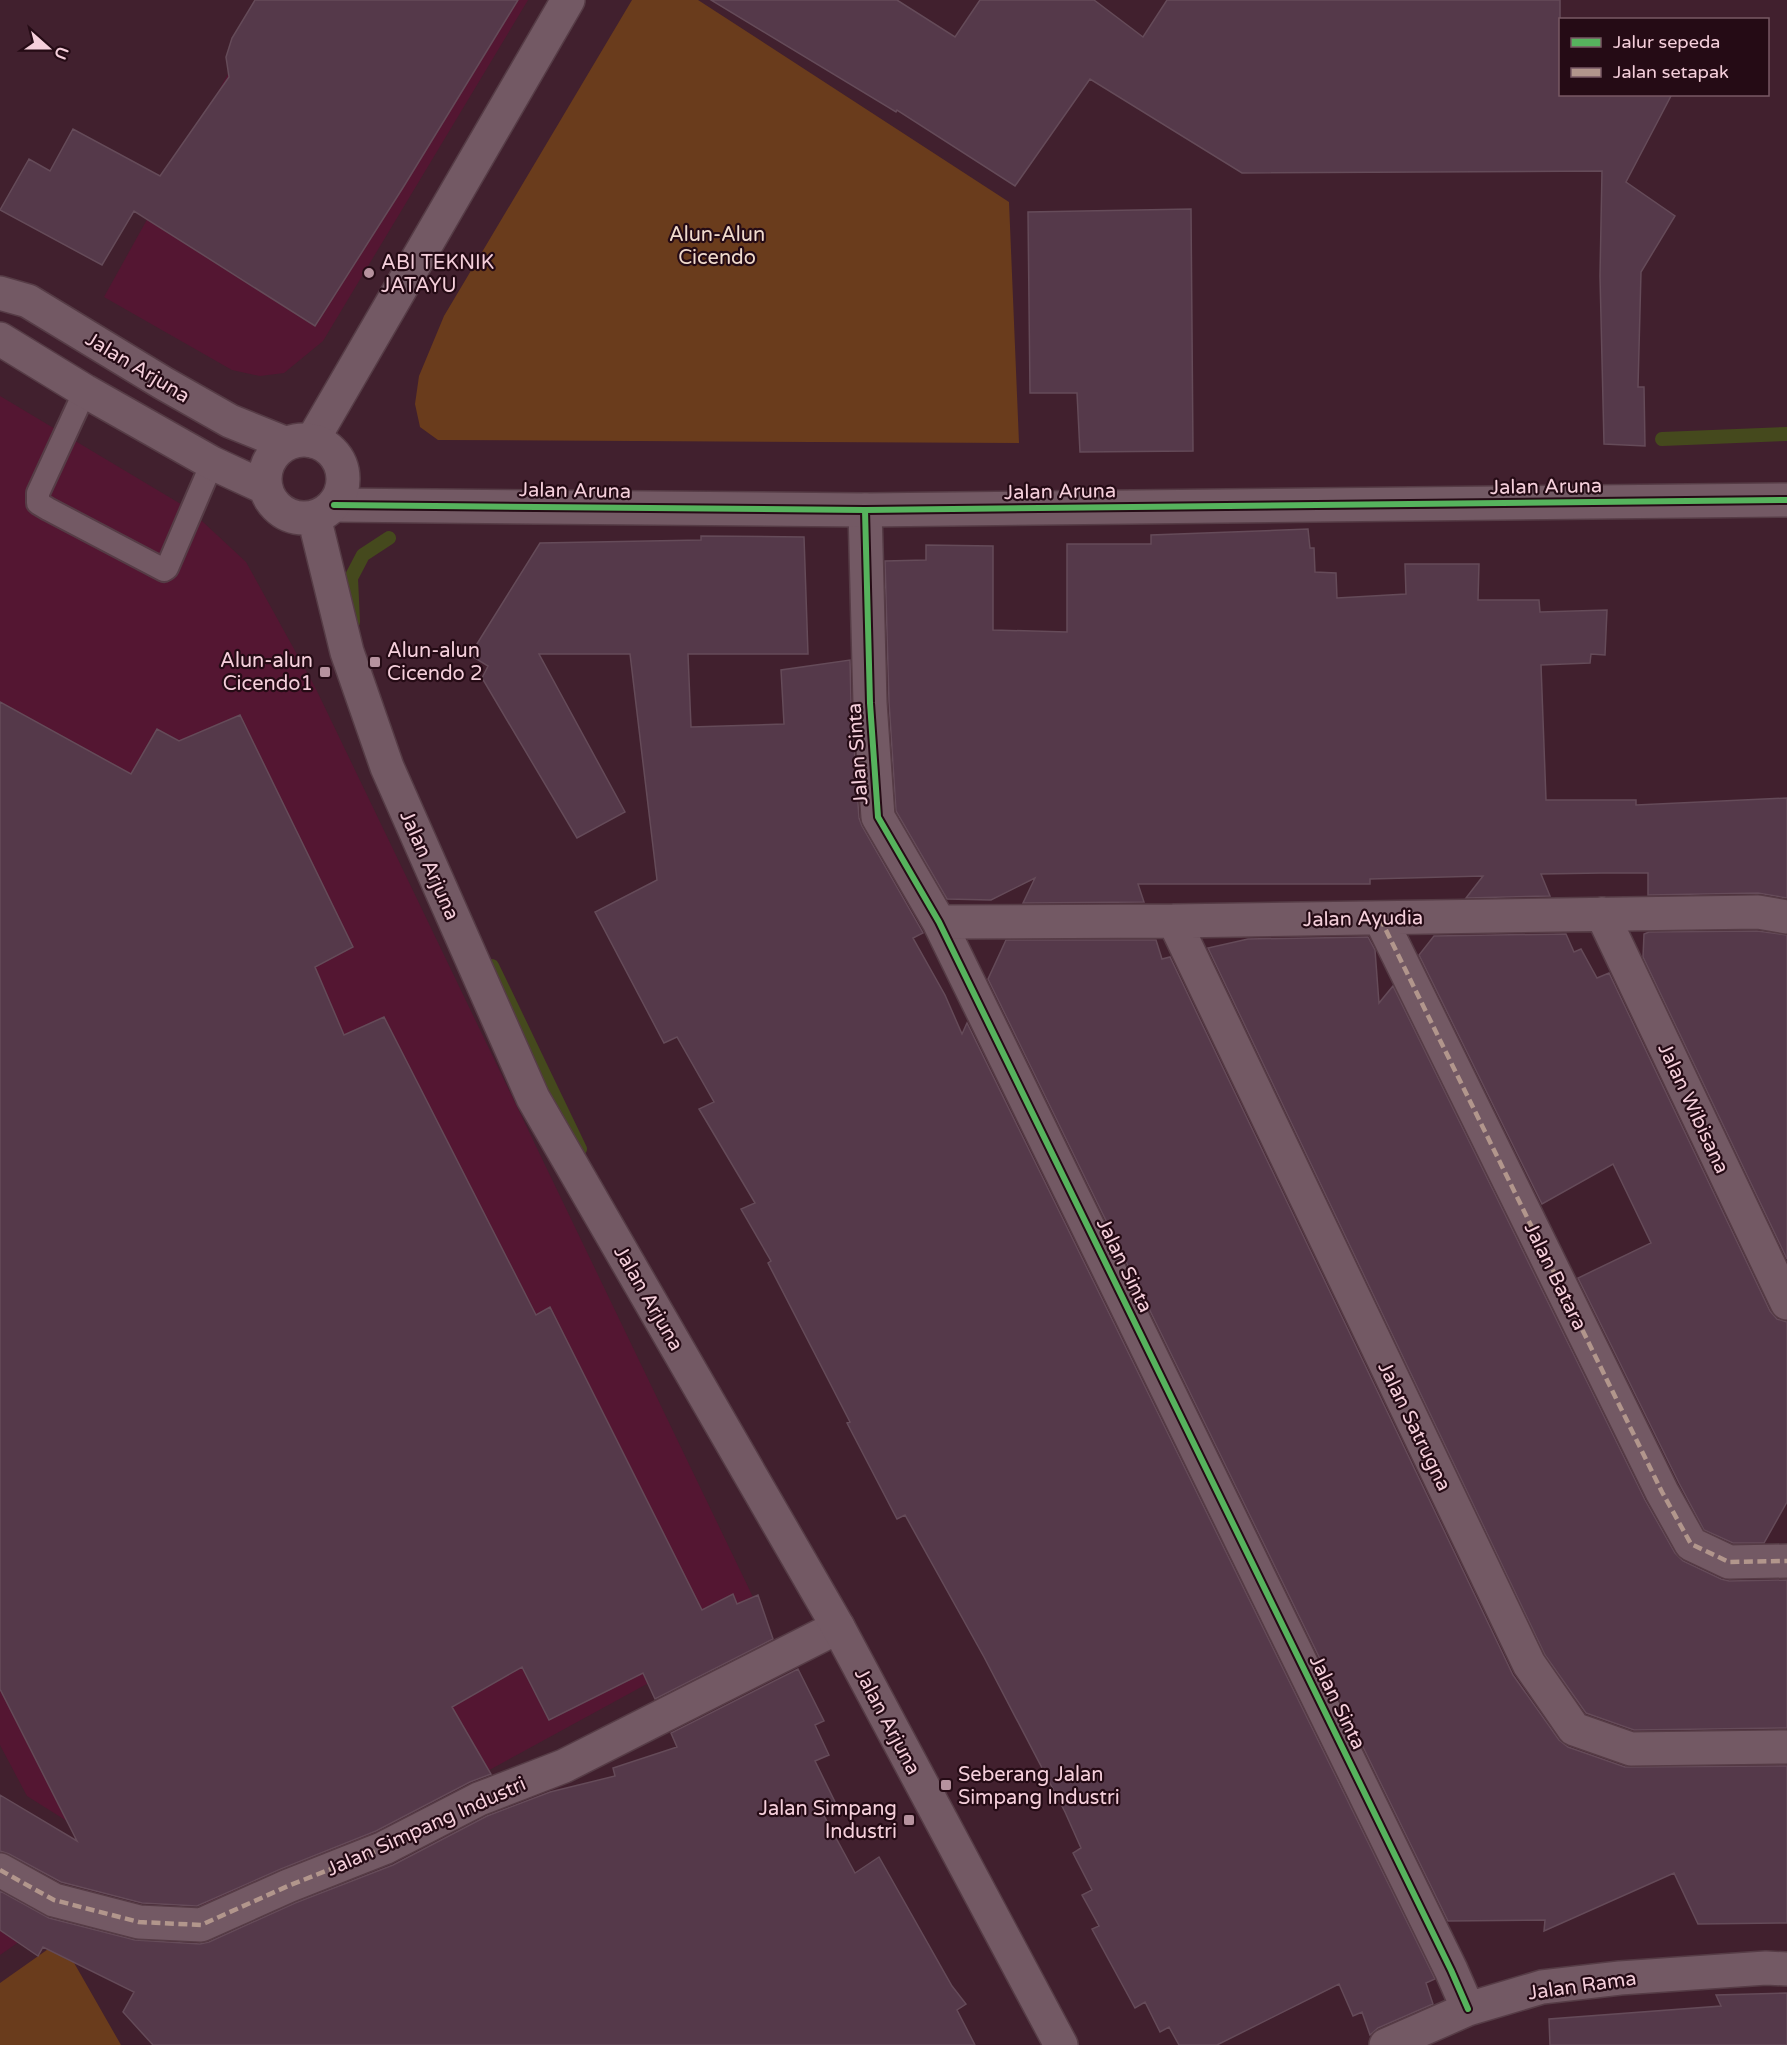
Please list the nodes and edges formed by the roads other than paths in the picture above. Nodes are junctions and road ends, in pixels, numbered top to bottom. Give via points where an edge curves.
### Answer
1 (568, 0) edge
2 (0, 274) edge
3 (14, 297) edge
4 (2, 342) edge
5 (85, 392) junction
6 (300, 442) junction
7 (212, 463) junction
8 (266, 488) junction
9 (1787, 500) edge
10 (865, 510) junction
11 (324, 511) junction
12 (1602, 914) junction
13 (1787, 917) edge
14 (1380, 918) junction
15 (1174, 921) junction
16 (939, 922) junction
17 (1787, 1303) edge
18 (1787, 1561) edge
19 (838, 1627) junction
20 (1787, 1747) edge
21 (0, 1870) edge
22 (1787, 1969) edge
23 (1468, 2009) junction
24 (1061, 2045) edge
25 (1386, 2045) edge

1 - 6 street
2 - 3 street, Jalan Arjuna
3 - 6 street, Jalan Arjuna via 230,422
4 - 5 street
5 - 7 street
5 - 7 lane via 38,493 38,503 48,509 164,570
6 - 8 street via 277,451 264,475
6 - 11 street, Jalan Arjuna via 330,450 340,467 342,486
7 - 8 street
8 - 11 street via 272,502 284,513 299,518
9 - 10 street, Jalan Aruna
10 - 11 street, Jalan Aruna
10 - 16 street, Jalan Sinta via 870,703 878,817
11 - 19 street, Jalan Arjuna via 347,652 387,767 534,1098
12 - 13 street, Jalan Ayudia via 1758,912
12 - 14 street, Jalan Ayudia
12 - 17 street, Jalan Wibisana
14 - 15 street, Jalan Ayudia
14 - 18 street, Jalan Batara via 1691,1544 1729,1562
15 - 16 street, Jalan Ayudia
15 - 20 street, Jalan Satrugna via 1529,1664 1574,1729 1631,1749
16 - 23 street, Jalan Sinta
19 - 21 street, Jalan Simpang Industri via 564,1766 479,1799 384,1848 201,1925 139,1922 54,1900
19 - 24 street, Jalan Arjuna
22 - 23 street, Jalan Rama via 1620,1978 1542,1988
23 - 25 street, Jalan Rama

